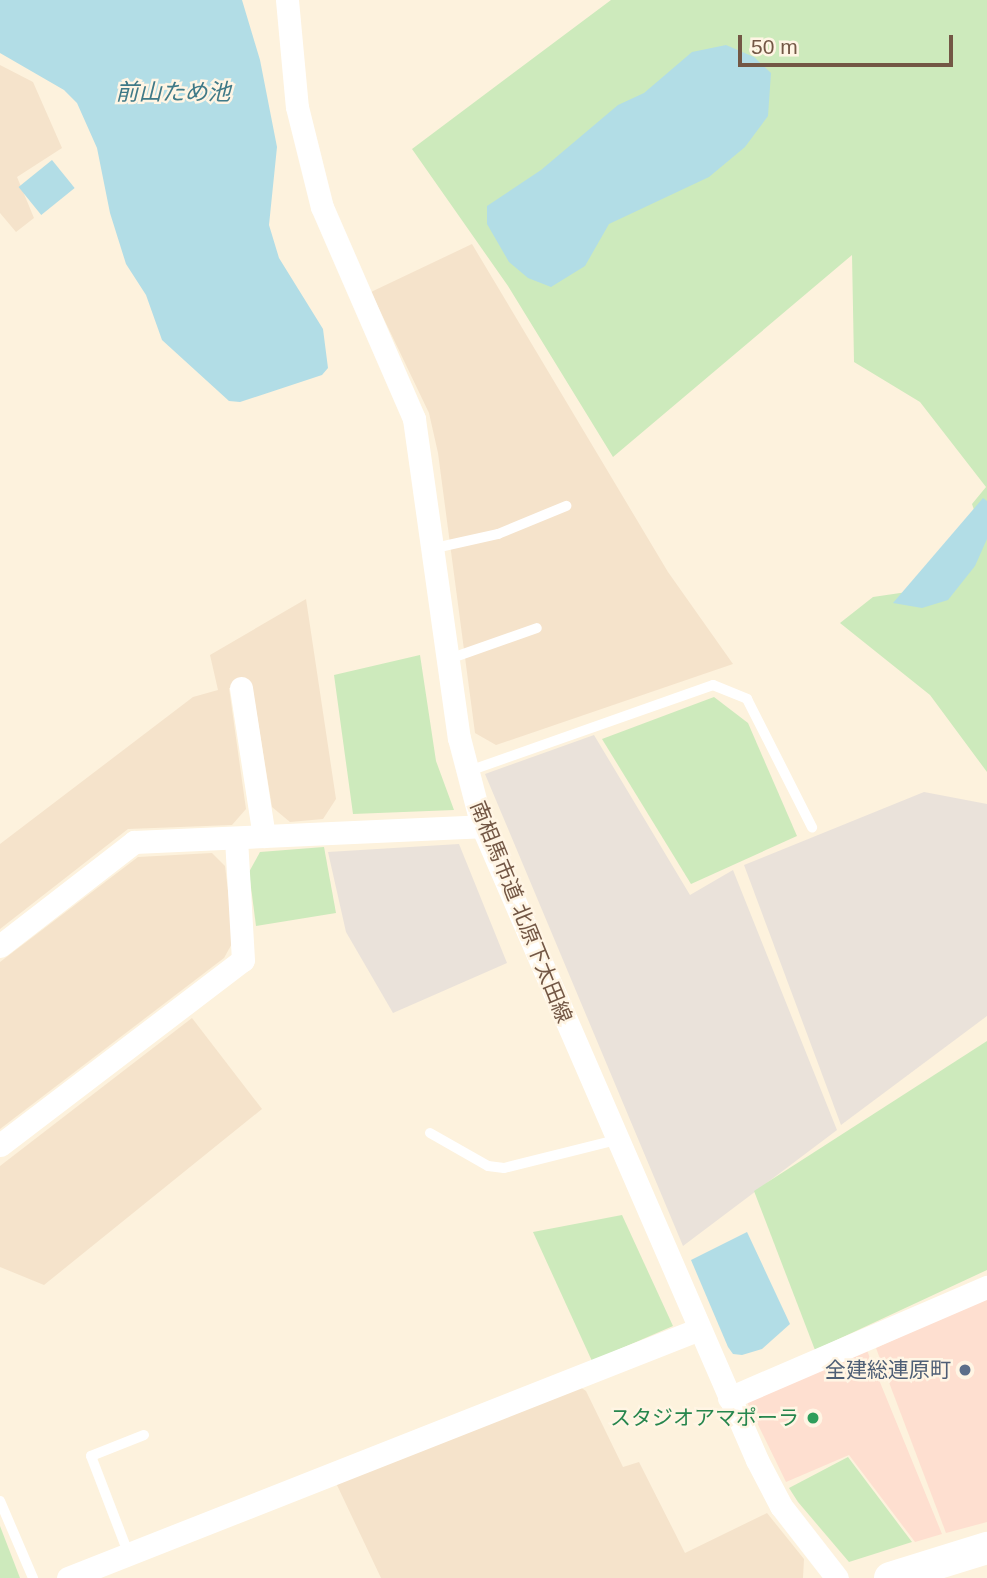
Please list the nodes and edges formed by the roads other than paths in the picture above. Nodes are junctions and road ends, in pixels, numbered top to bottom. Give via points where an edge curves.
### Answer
1 (287, 0) edge
2 (566, 506) dead end
3 (435, 548) junction
4 (537, 628) dead end
5 (449, 659) junction
6 (241, 688) dead end
7 (466, 772) junction
8 (482, 825) junction
9 (812, 827) dead end
10 (264, 836) junction
11 (236, 838) junction
12 (0, 946) edge
13 (430, 1133) dead end
14 (616, 1140) junction
15 (0, 1145) edge
16 (987, 1287) edge
17 (699, 1329) junction
18 (729, 1398) junction
19 (144, 1435) dead end
20 (0, 1501) edge
21 (987, 1548) edge
22 (129, 1555) junction
23 (33, 1578) edge
24 (68, 1578) edge
25 (837, 1578) edge
26 (890, 1578) edge

1 - 3 street, 南相馬市道 北原下太田線 via 291,59 307,154 332,237 414,419
2 - 3 lane via 498,534
3 - 5 street, 南相馬市道 北原下太田線
4 - 5 lane
5 - 7 street, 南相馬市道 北原下太田線
6 - 10 street
7 - 8 street, 南相馬市道 北原下太田線
7 - 9 lane via 713,685 747,699
8 - 10 street
8 - 14 street, 南相馬市道 北原下太田線
10 - 11 street
11 - 12 street via 134,842
11 - 15 street via 243,960
13 - 14 lane via 488,1166 505,1168
14 - 17 street, 南相馬市道 北原下太田線
16 - 18 street
17 - 18 street, 南相馬市道 北原下太田線
17 - 22 street
18 - 25 street, 南相馬市道 北原下太田線 via 781,1506
19 - 22 lane via 91,1456
20 - 23 lane
21 - 26 street
22 - 24 street

